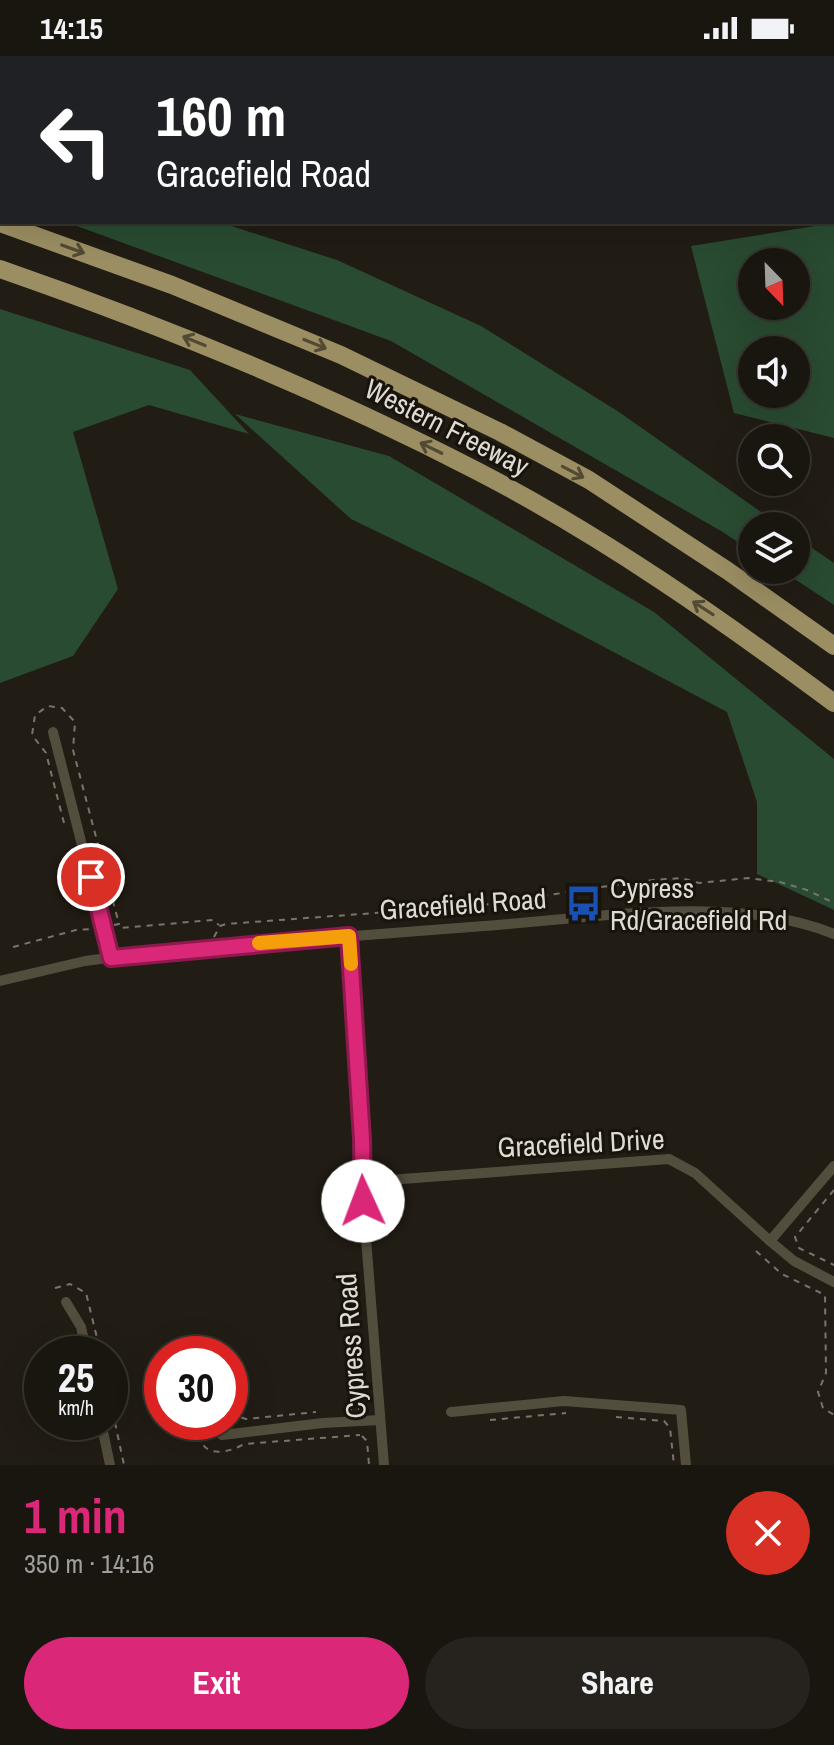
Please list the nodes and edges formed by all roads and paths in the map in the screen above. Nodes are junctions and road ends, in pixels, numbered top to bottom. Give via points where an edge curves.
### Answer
1 (3, 224) edge
2 (0, 269) edge
3 (747, 638) junction
4 (834, 646) edge
5 (834, 703) edge
6 (834, 717) edge
7 (53, 732) dead end
8 (834, 903) edge
9 (103, 925) junction
10 (220, 926) junction
11 (834, 934) edge
12 (349, 936) junction
13 (13, 947) dead end
14 (209, 947) junction
15 (111, 958) junction
16 (0, 981) edge
17 (834, 1166) edge
18 (362, 1182) junction
19 (834, 1190) edge
20 (770, 1241) junction
21 (756, 1251) dead end
22 (834, 1265) edge
23 (834, 1282) edge
24 (55, 1288) dead end
25 (66, 1302) dead end
26 (83, 1336) edge
27 (97, 1336) edge
28 (359, 1342) dead end
29 (336, 1411) dead end
30 (321, 1412) dead end
31 (451, 1412) dead end
32 (569, 1412) dead end
33 (359, 1414) junction
34 (834, 1415) edge
35 (617, 1417) dead end
36 (248, 1419) edge
37 (380, 1420) junction
38 (490, 1420) dead end
39 (248, 1431) edge
40 (105, 1440) edge
41 (119, 1440) edge
42 (110, 1465) edge
43 (124, 1465) edge
44 (369, 1465) edge
45 (384, 1465) edge
46 (674, 1465) edge
47 (686, 1465) edge

1 -> 4 highway, Western Freeway via 172,285 435,400 589,480
3 -> 2 highway, Western Freeway via 584,532 481,473 275,373
3 - 5 highway, Western Freeway
3 - 6 highway
7 - 9 street
8 - 10 path via 780,882 748,878 699,883 681,878 483,905
9 - 10 path via 213,920
9 - 13 path
9 - 15 street
10 - 14 path
11 - 12 street, Gracefield Road via 781,918 702,912
12 - 14 street, Gracefield Road
12 - 18 street, Cypress Road
14 - 15 street, Gracefield Road
15 - 16 street, Gracefield Road
17 - 20 street
18 - 20 street, Gracefield Drive via 669,1159 695,1173
18 - 37 street, Cypress Road
19 - 22 path via 795,1237 799,1248
20 - 23 street, Gracefield Drive
21 - 34 path via 782,1274 825,1295 826,1373 818,1396
24 - 27 path via 70,1284 86,1293
25 - 26 street
28 - 33 path via 365,1401
29 - 33 path
30 - 36 path
31 - 47 street via 564,1401 681,1410
32 - 38 path
33 - 37 street
33 - 39 street
33 - 44 path
35 - 46 path via 664,1421 670,1428
37 - 45 street, Cypress Road
40 - 42 street
41 - 43 path

